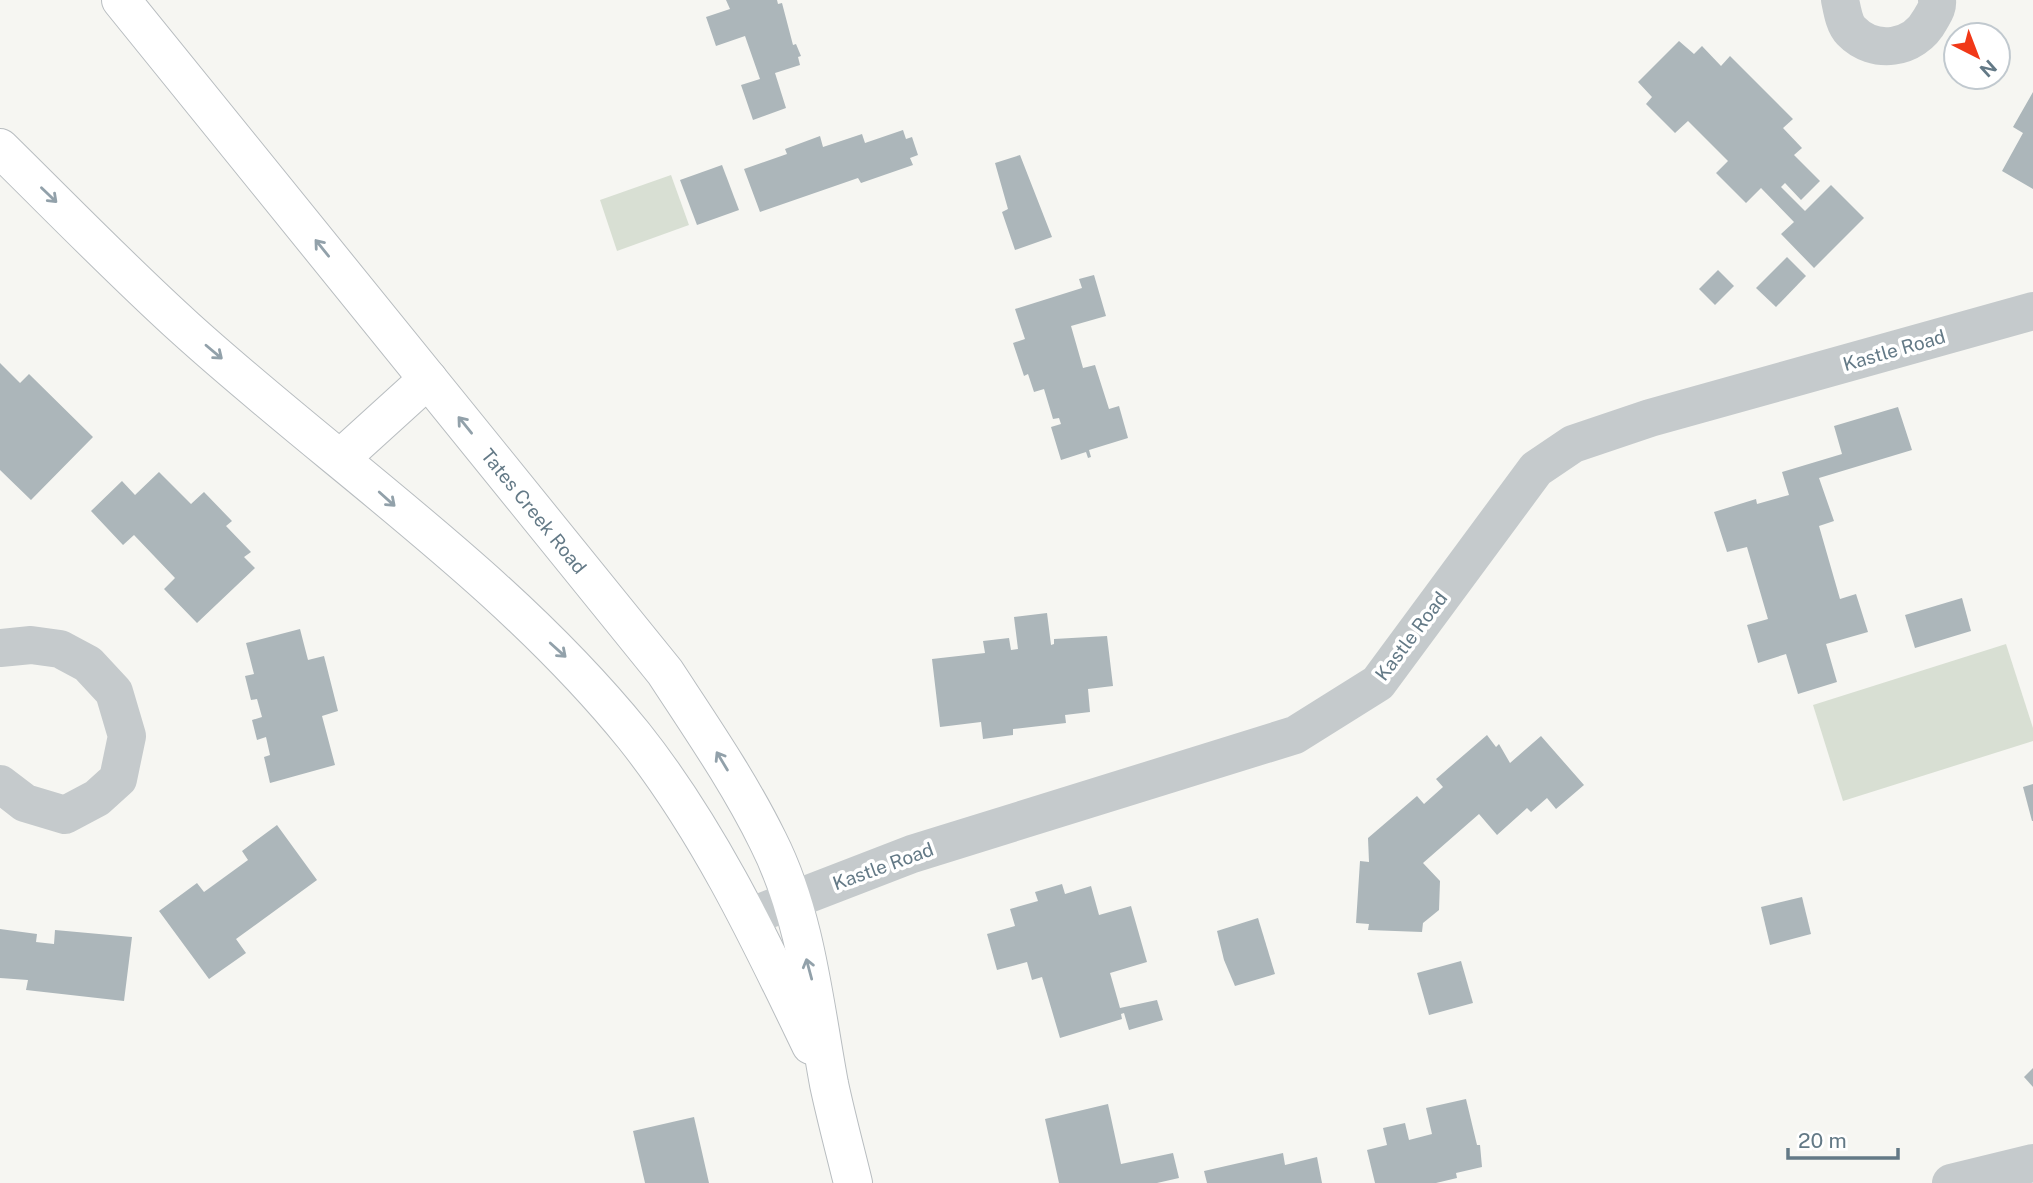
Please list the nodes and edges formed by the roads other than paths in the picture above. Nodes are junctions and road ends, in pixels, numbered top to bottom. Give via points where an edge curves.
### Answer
1 (121, 0) edge
2 (1840, 0) edge
3 (1937, 0) edge
4 (0, 148) edge
5 (2033, 311) edge
6 (428, 379) junction
7 (341, 458) junction
8 (0, 648) edge
9 (0, 784) edge
10 (790, 901) junction
11 (748, 917) junction
12 (830, 1085) junction
13 (2033, 1163) edge
14 (853, 1183) edge
15 (1951, 1183) edge

6 -> 1 main road, Tates Creek Road
2 - 3 street via 1848,29 1869,45 1899,46 1924,31
4 -> 7 main road, Tates Creek Road via 185,328
5 - 10 street, Kastle Road via 1650,418 1573,444 1536,469 1378,683 1294,736 912,854
6 - 7 main road
10 -> 6 main road, Tates Creek Road via 769,842 665,672
7 -> 11 main road, Tates Creek Road via 567,658 636,739 696,827
8 - 9 street via 31,645 60,649 89,664 114,692 127,736 118,779 97,798 65,815 25,803
10 - 11 street, Kastle Road
12 -> 10 main road, Tates Creek Road via 813,982
11 - 12 main road, Tates Creek Road
12 - 14 main road, Tates Creek Road
13 - 15 street

